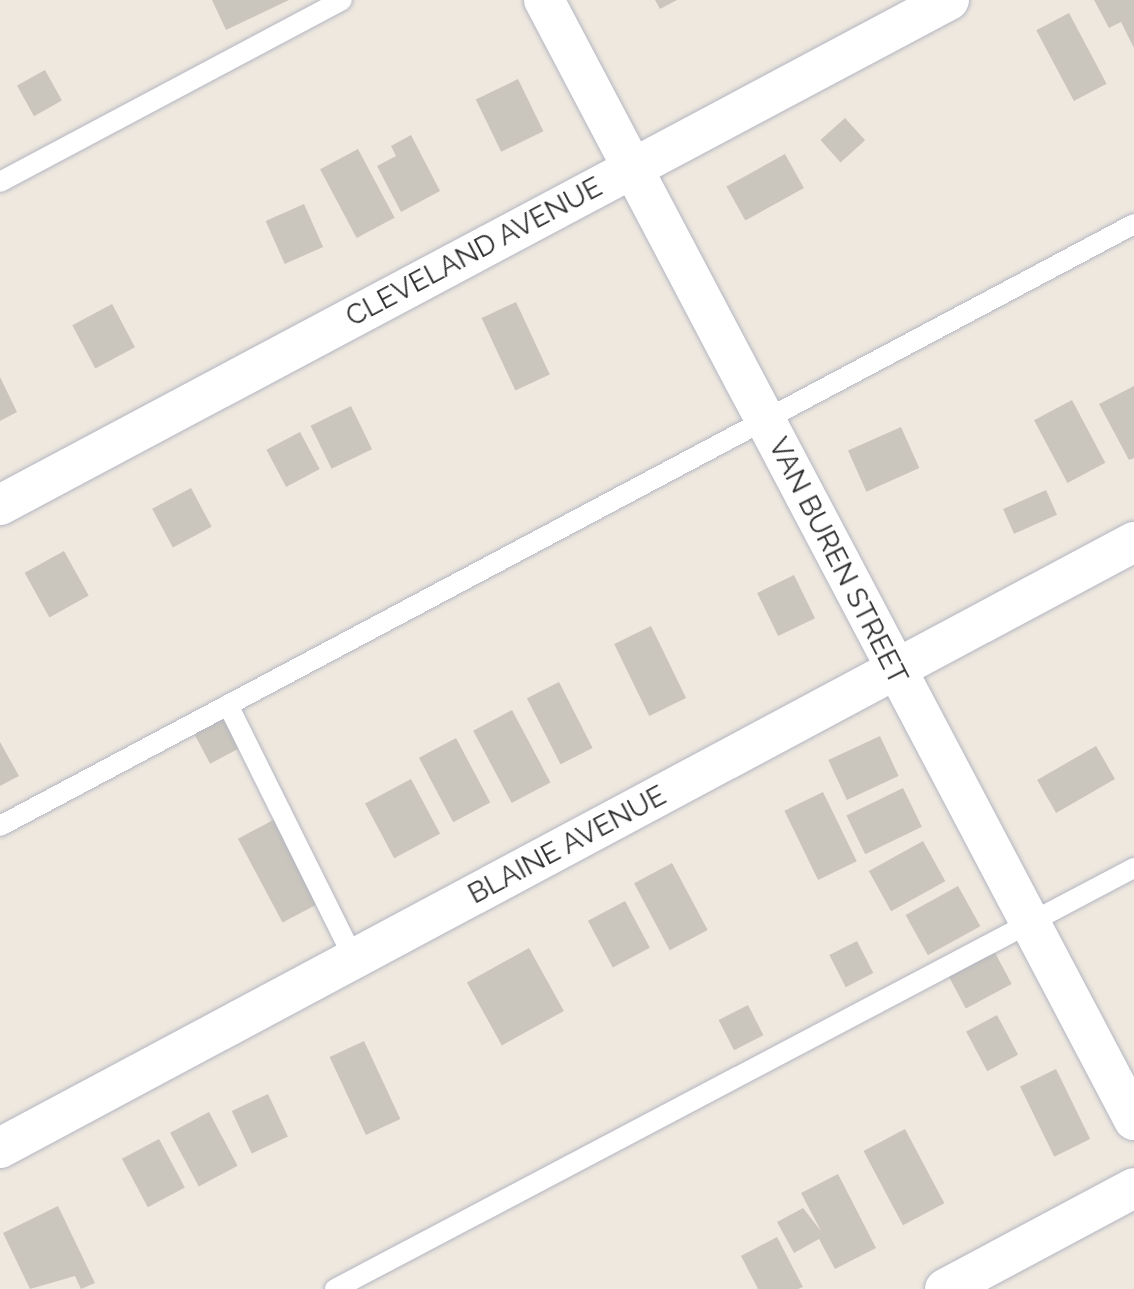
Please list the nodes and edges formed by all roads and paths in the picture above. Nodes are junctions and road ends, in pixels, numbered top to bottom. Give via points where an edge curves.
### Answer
1 (342, 0) edge
2 (544, 0) edge
3 (949, 0) edge
4 (634, 167) junction
5 (0, 182) edge
6 (1134, 224) edge
7 (765, 418) junction
8 (0, 505) edge
9 (1134, 542) edge
10 (894, 670) junction
11 (228, 705) junction
12 (0, 826) edge
13 (1134, 868) edge
14 (1031, 919) junction
15 (354, 959) junction
16 (1134, 1120) edge
17 (0, 1148) edge
18 (1134, 1188) edge
19 (335, 1289) edge
20 (945, 1289) edge

1 - 5 lane
2 - 4 street, VAN BUREN STREET
3 - 4 street, CLEVELAND AVENUE
4 - 7 street, VAN BUREN STREET
4 - 8 street, CLEVELAND AVENUE
6 - 7 lane
7 - 10 street, VAN BUREN STREET
7 - 11 lane
9 - 10 street, BLAINE AVENUE
10 - 14 street, VAN BUREN STREET
10 - 15 street, BLAINE AVENUE
11 - 12 lane
11 - 15 lane
13 - 14 lane
14 - 16 street, VAN BUREN STREET
14 - 19 lane
15 - 17 street, BLAINE AVENUE
18 - 20 street

